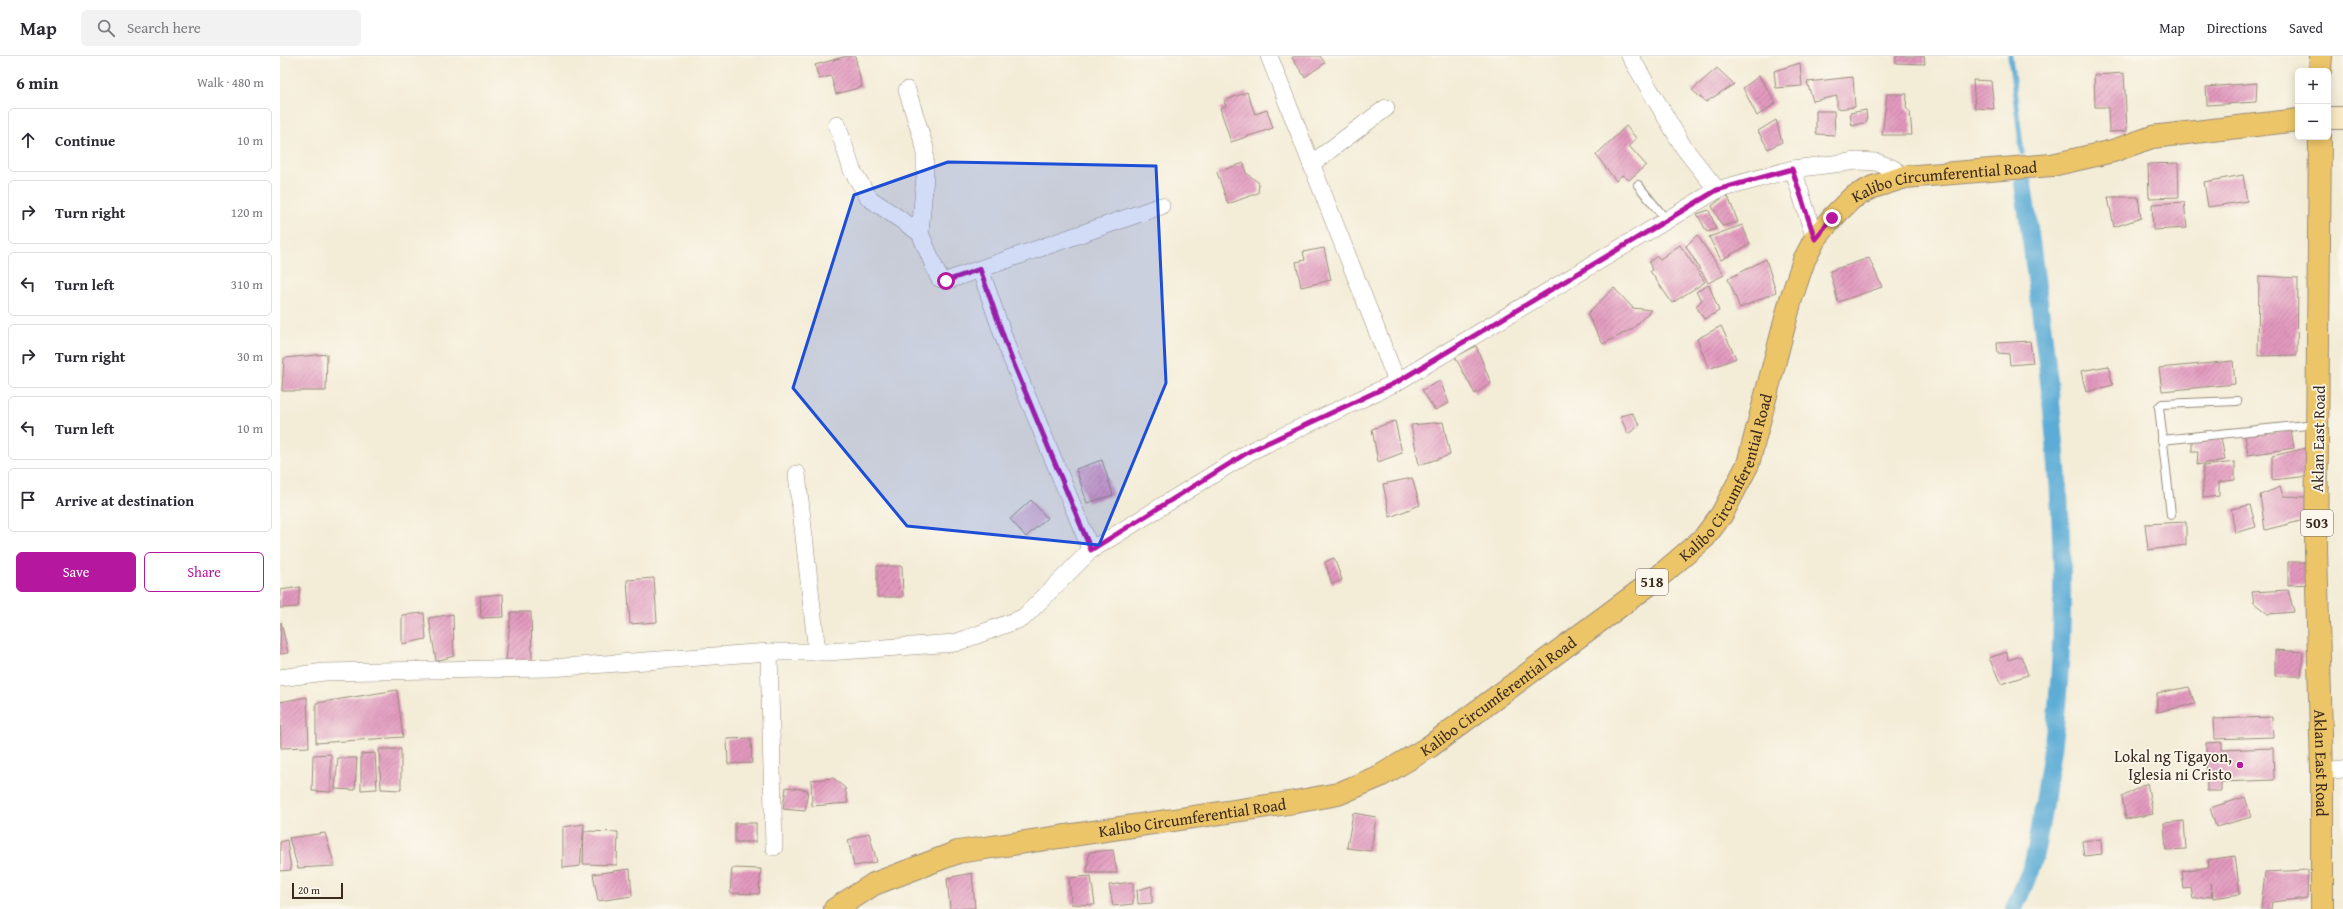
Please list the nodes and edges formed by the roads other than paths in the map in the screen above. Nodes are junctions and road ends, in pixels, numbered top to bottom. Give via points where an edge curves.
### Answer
1 (1270, 56) edge
2 (1630, 56) edge
3 (2321, 56) edge
4 (2320, 68) edge
5 (907, 90) dead end
6 (1386, 108) dead end
7 (2331, 118) edge
8 (2343, 118) edge
9 (2295, 120) edge
10 (837, 124) dead end
11 (2320, 140) edge
12 (1311, 164) junction
13 (1792, 169) junction
14 (1905, 177) junction
15 (1638, 185) dead end
16 (1717, 190) junction
17 (1161, 206) dead end
18 (1667, 221) junction
19 (920, 233) junction
20 (1815, 239) junction
21 (980, 269) junction
22 (1397, 382) junction
23 (2237, 400) dead end
24 (2318, 424) junction
25 (2162, 440) junction
26 (797, 474) dead end
27 (2171, 515) dead end
28 (1091, 550) junction
29 (769, 652) junction
30 (817, 652) junction
31 (280, 678) edge
32 (2343, 769) edge
33 (2322, 771) junction
34 (774, 847) dead end
35 (835, 909) edge
36 (2322, 909) edge

1 - 12 street
2 - 16 street via 1684,148
3 - 4 main road
5 - 19 street via 925,148 926,176
6 - 12 street
7 - 8 main road
9 - 14 main road, Kalibo Circumferential Road / 518 via 2152,136 2113,151 2052,165
10 - 19 street via 852,170 869,198
11 - 24 main road, Aklan East Road / 503
12 - 22 street
13 - 14 street via 1857,161 1876,162 1892,168
13 - 16 street
13 - 20 street
14 - 20 main road, Kalibo Circumferential Road / 518 via 1873,187 1852,198
15 - 18 lane
16 - 18 street
17 - 21 street
18 - 22 street
19 - 21 street via 940,278 946,281
20 - 35 main road, Kalibo Circumferential Road / 518 via 1804,260 1791,299 1748,464 1722,514 1704,538 1655,580 1429,747 1380,776 1338,794 958,852 874,884
21 - 28 street via 1010,355
22 - 28 street via 1250,451
23 - 25 lane via 2162,404 2159,410
24 - 25 lane
24 - 33 main road, Aklan East Road / 503 via 2316,549
25 - 27 lane
26 - 30 street
28 - 30 street via 1023,618 989,632 955,644
29 - 30 street
29 - 31 street via 550,668 324,672
29 - 34 street
32 - 33 street
33 - 36 main road, Aklan East Road / 503

